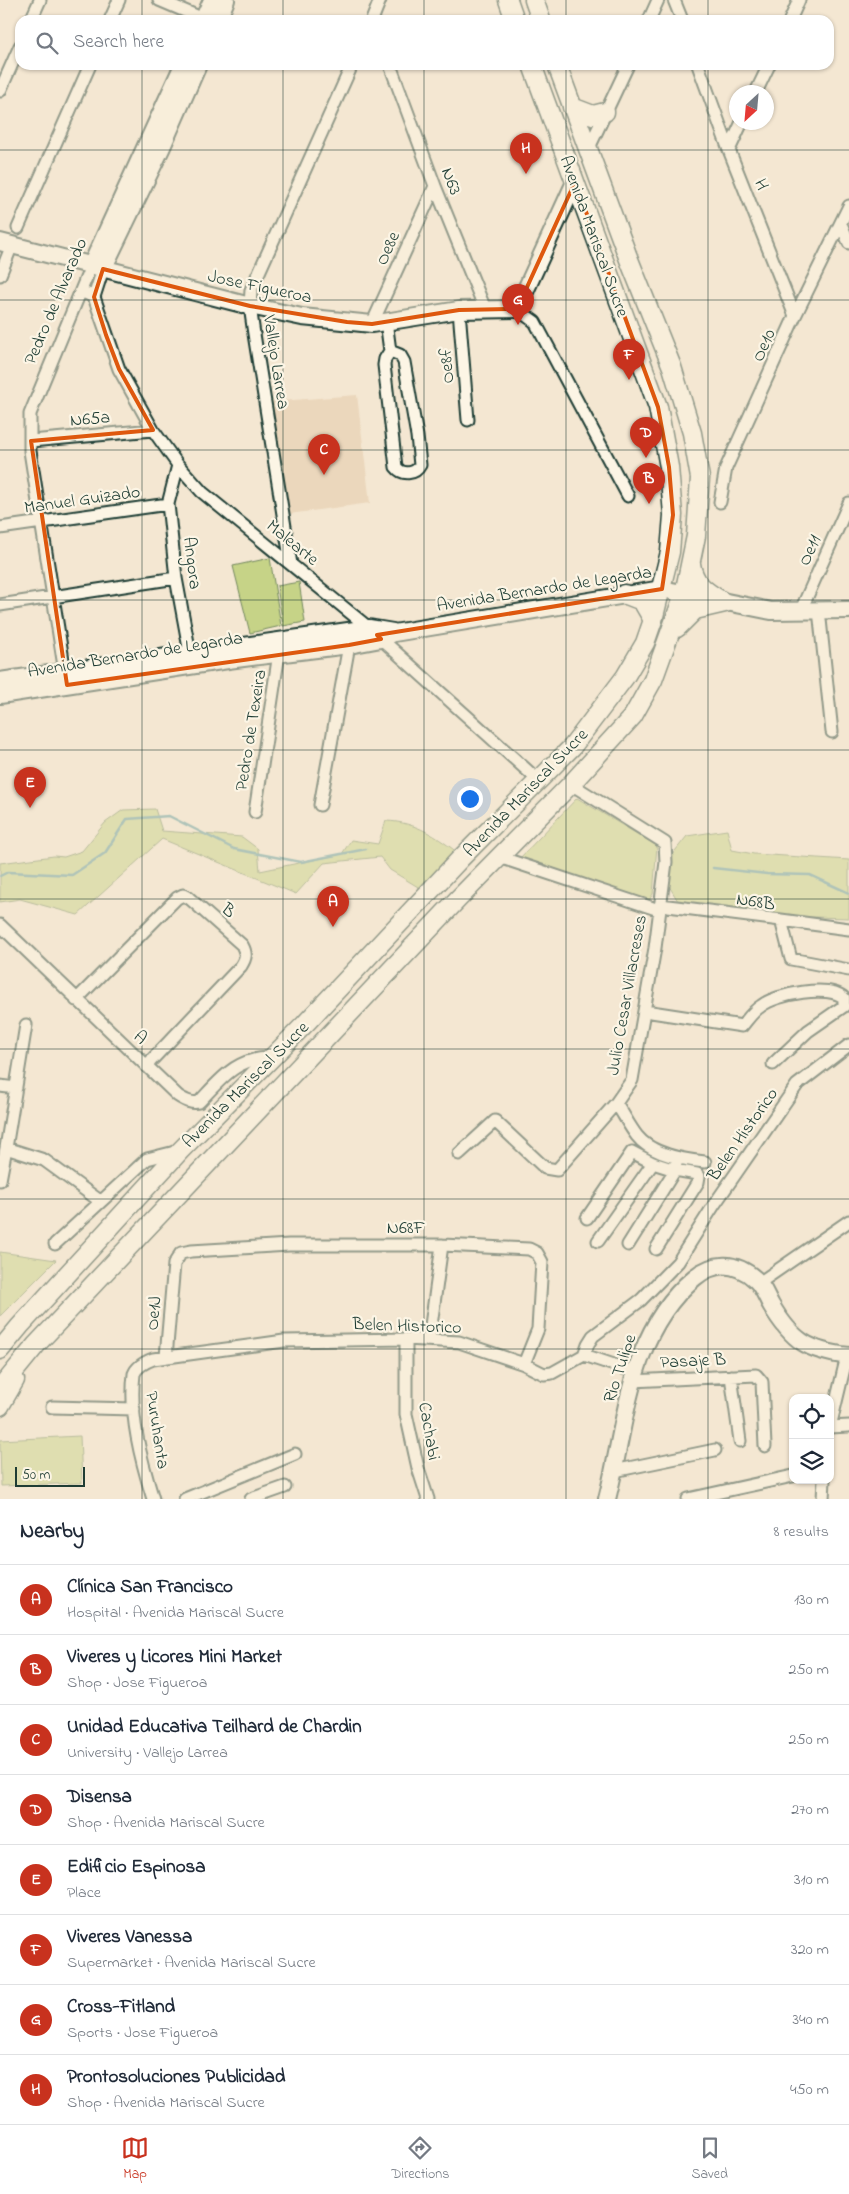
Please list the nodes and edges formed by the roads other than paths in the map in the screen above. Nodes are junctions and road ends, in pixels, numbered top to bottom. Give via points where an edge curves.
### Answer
1 (40, 0) edge
2 (119, 0) edge
3 (159, 0) edge
4 (212, 0) edge
5 (226, 0) edge
6 (380, 0) edge
7 (508, 0) edge
8 (534, 0) edge
9 (658, 0) edge
10 (674, 0) edge
11 (799, 0) edge
12 (33, 15) edge
13 (112, 15) edge
14 (196, 15) edge
15 (209, 15) edge
16 (212, 15) edge
17 (374, 15) edge
18 (513, 15) edge
19 (539, 15) edge
20 (651, 15) edge
21 (680, 15) edge
22 (792, 15) edge
23 (15, 57) edge
24 (88, 70) edge
25 (181, 70) edge
26 (196, 70) edge
27 (350, 70) edge
28 (392, 70) edge
29 (534, 70) edge
30 (559, 70) edge
31 (626, 70) edge
32 (700, 70) edge
33 (767, 70) edge
34 (759, 85) edge
35 (0, 91) edge
36 (572, 108) junction
37 (605, 112) junction
38 (738, 130) edge
39 (588, 150) junction
40 (729, 150) junction
41 (576, 182) junction
42 (435, 186) junction
43 (849, 206) edge
44 (612, 215) junction
45 (591, 224) junction
46 (841, 224) junction
47 (18, 228) dead end
48 (849, 243) edge
49 (6, 244) edge
50 (628, 257) junction
51 (606, 264) junction
52 (97, 267) junction
53 (0, 275) edge
54 (81, 291) junction
55 (94, 297) junction
56 (250, 306) junction
57 (485, 309) junction
58 (517, 309) junction
59 (459, 310) junction
60 (795, 316) junction
61 (379, 323) junction
62 (390, 351) junction
63 (468, 420) dead end
64 (153, 430) junction
65 (31, 441) junction
66 (178, 465) junction
67 (628, 496) dead end
68 (720, 502) dead end
69 (168, 504) junction
70 (849, 504) edge
71 (42, 522) junction
72 (0, 528) edge
73 (691, 561) junction
74 (291, 564) junction
75 (176, 578) junction
76 (662, 589) junction
77 (624, 594) junction
78 (684, 594) junction
79 (52, 597) junction
80 (725, 603) junction
81 (0, 605) edge
82 (801, 610) junction
83 (819, 610) junction
84 (849, 610) edge
85 (654, 620) junction
86 (382, 633) junction
87 (668, 641) junction
88 (348, 646) junction
89 (280, 653) junction
90 (191, 659) junction
91 (66, 678) junction
92 (0, 681) edge
93 (0, 695) edge
94 (832, 732) dead end
95 (539, 781) junction
96 (571, 784) junction
97 (320, 805) dead end
98 (255, 812) dead end
99 (499, 856) junction
100 (660, 908) junction
101 (781, 920) junction
102 (0, 925) edge
103 (849, 930) edge
104 (849, 970) edge
105 (76, 1000) junction
106 (645, 1011) junction
107 (26, 1025) dead end
108 (849, 1045) edge
109 (272, 1058) junction
110 (773, 1064) dead end
111 (146, 1066) junction
112 (0, 1086) edge
113 (16, 1088) junction
114 (616, 1103) junction
115 (6, 1148) junction
116 (180, 1151) junction
117 (460, 1154) dead end
118 (705, 1162) dead end
119 (653, 1163) junction
120 (676, 1164) junction
121 (0, 1180) edge
122 (100, 1201) junction
123 (586, 1218) dead end
124 (849, 1221) edge
125 (598, 1241) dead end
126 (55, 1244) dead end
127 (442, 1244) junction
128 (628, 1245) dead end
129 (656, 1249) dead end
130 (174, 1272) joint
131 (759, 1283) junction
132 (20, 1326) junction
133 (406, 1339) junction
134 (428, 1340) junction
135 (0, 1342) edge
136 (36, 1345) junction
137 (0, 1350) edge
138 (584, 1355) junction
139 (848, 1356) edge
140 (166, 1357) junction
141 (524, 1364) junction
142 (138, 1367) joint
143 (633, 1376) junction
144 (731, 1376) junction
145 (0, 1389) edge
146 (0, 1406) edge
147 (52, 1407) dead end
148 (134, 1409) junction
149 (834, 1411) edge
150 (849, 1426) edge
151 (834, 1427) edge
152 (740, 1441) dead end
153 (765, 1446) dead end
154 (715, 1450) dead end
155 (295, 1454) dead end
156 (614, 1470) junction
157 (789, 1477) edge
158 (824, 1484) edge
159 (285, 1487) dead end
160 (154, 1499) edge
161 (185, 1499) edge
162 (251, 1499) edge
163 (428, 1499) edge
164 (607, 1499) edge
165 (688, 1499) edge
166 (823, 1499) edge

1 - 12 street
2 - 13 street
3 - 14 street
4 - 15 street
5 - 16 street
6 - 17 street
7 - 18 main road
8 - 19 main road
9 - 20 street
10 - 21 street
11 - 22 street
23 - 35 street
24 - 47 street
25 - 52 street, Pedro de Alvarado
26 - 52 street, Pedro de Alvarado
27 - 56 street, Vallejo Larrea via 251,290
28 - 42 street, N63
29 - 41 main road, Avenida Mariscal Sucre
30 - 36 main road, Avenida Mariscal Sucre
31 - 37 street
32 - 40 street, H
33 - 34 street
36 - 37 main road via 593,115
36 - 39 main road, Avenida Mariscal Sucre
37 - 39 street
38 - 40 street
39 - 44 main road, Avenida Mariscal Sucre
40 - 60 street, H
41 - 45 main road, Avenida Mariscal Sucre
41 - 58 street
42 - 57 street, N63
42 - 61 street, Oe8e
43 - 46 street, Oe10
44 - 45 main road
44 - 50 main road, Avenida Mariscal Sucre
45 - 51 main road, Avenida Mariscal Sucre
46 - 48 street
46 - 60 street, Oe10
49 - 52 street, Jose Figueroa
49 - 53 street
50 - 51 main road
50 - 73 main road, Avenida Mariscal Sucre via 663,344 692,433 700,478
51 - 76 main road, Avenida Mariscal Sucre via 658,407 670,467 673,515
52 - 54 street, Pedro de Alvarado
52 - 55 street, Pedro de Alvarado
52 - 56 street, Jose Figueroa
54 - 55 street
54 - 65 street, Pedro de Alvarado via 30,414
55 - 64 street, Malearte via 118,369
56 - 61 street, Jose Figueroa via 302,317
56 - 74 street, Vallejo Larrea
57 - 58 street, Jose Figueroa
57 - 59 street, Jose Figueroa
58 - 67 street via 534,322
59 - 61 street, Jose Figueroa
59 - 63 street, Oe8f
60 - 68 street, Oe10 via 726,468
61 - 62 street
62 - 62 street via 404,362 417,436 420,465 409,473 396,467 384,365
64 - 65 street, N65a
64 - 66 street, Malearte
65 - 71 street, Pedro de Alvarado
66 - 69 street, Angora
66 - 74 street, Malearte via 202,492
69 - 71 street, Manuel Guizado
69 - 75 street, Angora
70 - 82 street, Oe11
71 - 72 street, Manuel Guizado
71 - 79 street, Pedro de Alvarado
73 - 78 main road, Avenida Mariscal Sucre
73 - 80 main road via 692,574 699,585
74 - 86 street, Malearte
75 - 79 street
75 - 90 street, Angora
76 - 77 street, Avenida Bernardo de Legarda
76 - 78 street, Avenida Bernardo de Legarda
76 - 85 main road, Avenida Mariscal Sucre
77 - 85 main road via 642,601
77 - 86 street, Avenida Bernardo de Legarda
78 - 80 street, Avenida Bernardo de Legarda
78 - 87 main road, Avenida Mariscal Sucre
79 - 81 street
79 - 91 street, Pedro de Alvarado
80 - 82 street, Avenida Bernardo de Legarda via 771,611
80 - 87 main road via 690,613
82 - 83 street, Avenida Bernardo de Legarda
83 - 84 street, Avenida Bernardo de Legarda
83 - 94 street
85 - 95 main road, Avenida Mariscal Sucre via 625,677 572,747
86 - 88 street, Avenida Bernardo de Legarda
86 - 90 street, Avenida Bernardo de Legarda
86 - 95 street, Malearte
87 - 96 main road, Avenida Mariscal Sucre via 653,680 632,716
88 - 89 street, Avenida Bernardo de Legarda
88 - 97 street
89 - 90 street, Avenida Bernardo de Legarda
89 - 98 street, Pedro de Texeira
90 - 91 street, Avenida Bernardo de Legarda
91 - 92 street, Avenida Bernardo de Legarda
91 - 93 street, Avenida Bernardo de Legarda
95 - 109 main road, Avenida Mariscal Sucre via 460,859
96 - 99 main road, Avenida Mariscal Sucre
96 - 100 street, Julio Cesar Villacreses via 665,843
99 - 100 street, N68B
99 - 136 main road, Avenida Mariscal Sucre
100 - 101 street, N68B
100 - 106 street, Julio Cesar Villacreses
101 - 103 street
101 - 104 street, N68B via 791,959
102 - 105 street, A
105 - 111 street, A
105 - 111 street, B via 176,898 189,898 242,945 246,952 241,966
106 - 110 street via 742,1026 762,1005 785,996 824,990 844,998 844,1006 808,1031
106 - 114 street, Julio Cesar Villacreses via 632,1080
107 - 113 street
108 - 138 street, Belen Historico via 797,1085 678,1262 642,1300 593,1336
109 - 111 street, A via 256,1058 238,1064 199,1102 193,1103 178,1096
109 - 116 main road, Avenida Mariscal Sucre
112 - 113 street
113 - 115 street
114 - 117 street, Julio Cesar Villacreses via 557,1170 545,1168 495,1121
114 - 120 street via 638,1137
115 - 121 street
115 - 122 street via 44,1160
116 - 122 street via 147,1159
116 - 132 main road, Avenida Mariscal Sucre
118 - 120 street
119 - 120 street
119 - 123 street via 632,1152
119 - 125 street
120 - 128 street
120 - 129 street via 697,1174 699,1180
122 - 126 street
124 - 131 street
127 - 130 street, N68F via 289,1245 191,1251 177,1256
127 - 134 street
127 - 141 street, N68F via 529,1249 540,1258 538,1329
130 - 140 street, Oe1J
131 - 139 street, Rio Tulipe via 783,1324 803,1344
131 - 143 street, Rio Tulipe via 742,1269 726,1265 715,1266 698,1275 671,1302 656,1324
132 - 135 main road
132 - 137 main road, Avenida Mariscal Sucre
133 - 134 street, Belen Historico
133 - 140 street, Belen Historico via 284,1341
133 - 163 street, Cachabi via 406,1414
134 - 141 street, Belen Historico via 459,1342
136 - 145 main road
136 - 146 main road
138 - 141 street, Belen Historico via 552,1373 544,1374
138 - 143 street
139 - 149 street, Rio Tulipe
140 - 142 street, Belen Historico
142 - 148 street, Puruhanta via 133,1379
143 - 144 street, Pasaje B
143 - 156 street, Rio Tulipe
144 - 152 street
144 - 153 street, Pasaje B via 756,1375 762,1382
147 - 148 street
148 - 160 street, Puruhanta via 143,1466
150 - 151 street
154 - 156 street
155 - 161 street
156 - 164 street, Rio Tulipe
157 - 165 street
158 - 166 street
159 - 162 street

